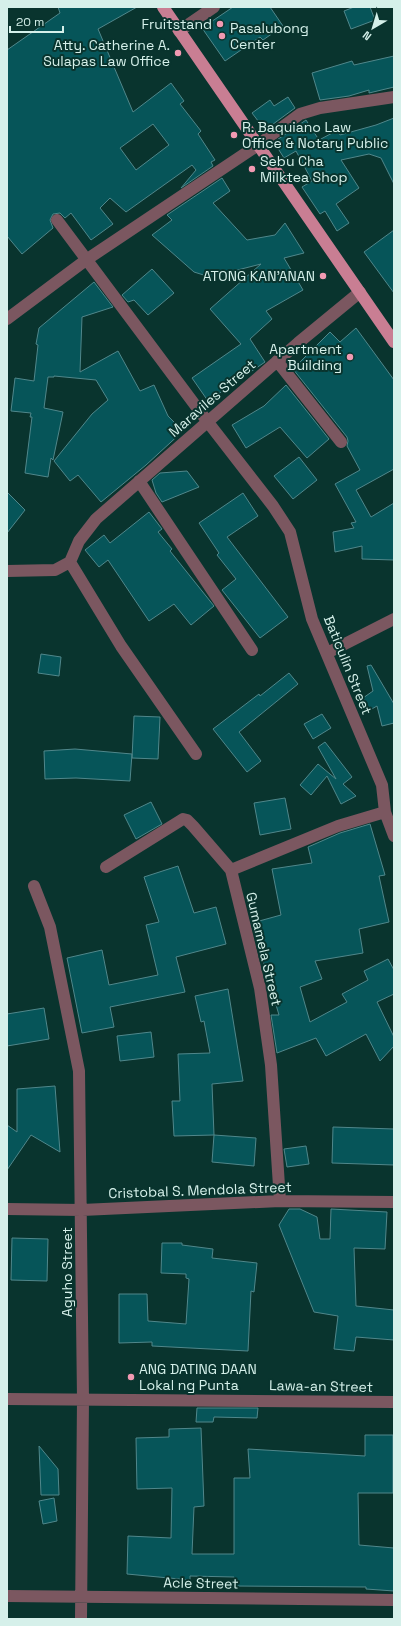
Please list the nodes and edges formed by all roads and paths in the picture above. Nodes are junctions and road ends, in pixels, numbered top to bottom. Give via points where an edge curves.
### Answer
1 (162, 7) edge
2 (214, 7) edge
3 (179, 31) junction
4 (394, 97) edge
5 (258, 145) junction
6 (57, 220) dead end
7 (86, 260) junction
8 (360, 292) junction
9 (7, 319) edge
10 (394, 342) edge
11 (277, 361) junction
12 (207, 421) junction
13 (341, 442) dead end
14 (139, 481) junction
15 (70, 562) junction
16 (7, 571) edge
17 (394, 620) edge
18 (252, 650) dead end
19 (327, 653) junction
20 (196, 754) dead end
21 (385, 812) junction
22 (394, 836) edge
23 (106, 867) dead end
24 (231, 870) junction
25 (34, 886) dead end
26 (280, 1201) junction
27 (394, 1202) edge
28 (7, 1209) edge
29 (82, 1210) junction
30 (7, 1399) edge
31 (83, 1399) junction
32 (394, 1402) edge
33 (7, 1596) edge
34 (82, 1597) junction
35 (394, 1600) edge
36 (81, 1619) edge

1 - 3 main road
2 - 3 street
3 - 5 main road
4 - 5 street via 320,108 300,114
5 - 7 street
5 - 8 main road
6 - 7 street, Baticulin Street
7 - 9 street
7 - 12 street, Baticulin Street
8 - 10 main road
8 - 11 street, Maraviles Street
11 - 12 street, Maraviles Street
11 - 13 street
12 - 14 street, Maraviles Street
12 - 19 street, Baticulin Street via 290,532 312,619
14 - 15 street, Maraviles Street via 96,519 79,541
14 - 18 street
15 - 16 street via 55,570
15 - 20 street via 121,646
17 - 19 street
19 - 21 street, Baticulin Street via 382,785
21 - 22 street, Baticulin Street
21 - 24 street via 338,826
23 - 24 street via 182,819 192,826
24 - 26 street, Gumamela Street via 260,988 271,1065
25 - 29 street, Aguho Street via 50,927 79,1071
26 - 27 street, Cristobal S. Mendola Street
26 - 29 street, Cristobal S. Mendola Street
28 - 29 street, Cristobal S. Mendola Street
29 - 31 street, Aguho Street
30 - 31 street, Lawa-an Street
31 - 32 street, Lawa-an Street
31 - 34 street, Aguho Street
33 - 34 street, Acle Street
34 - 35 street, Acle Street
34 - 36 street, Aguho Street

